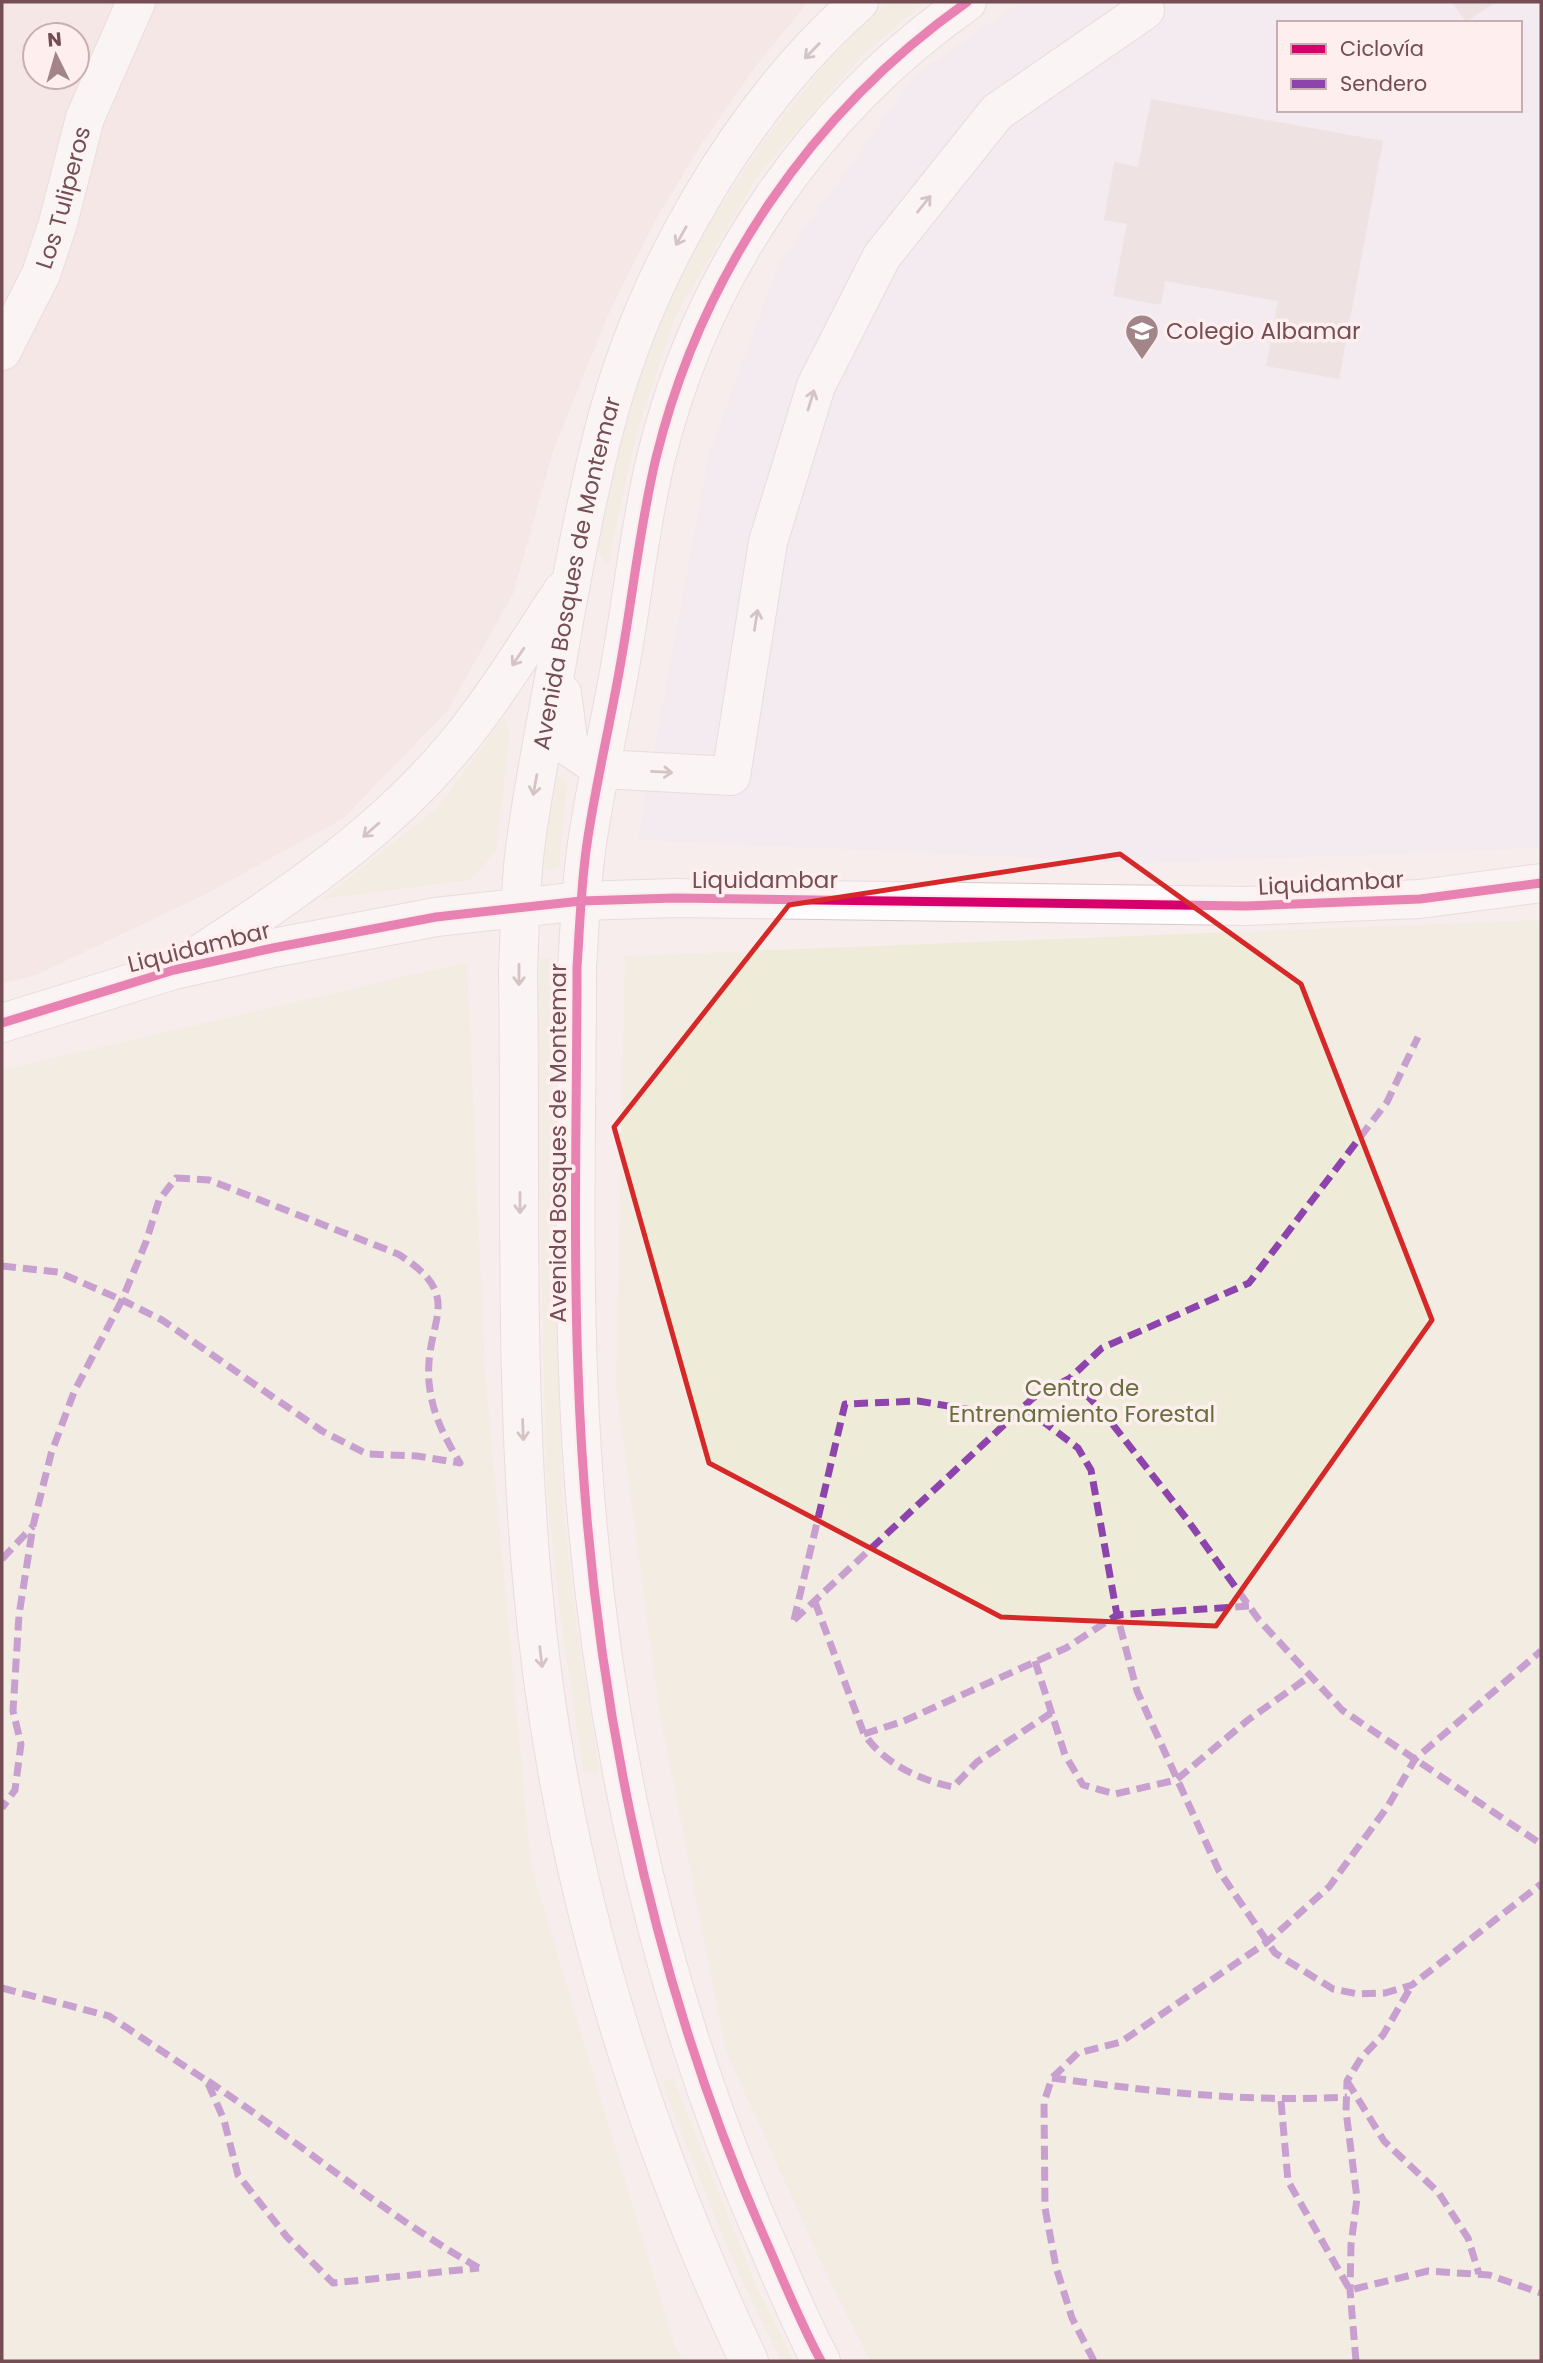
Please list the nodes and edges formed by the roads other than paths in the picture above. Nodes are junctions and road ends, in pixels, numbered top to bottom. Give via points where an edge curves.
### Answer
1 (136, 2) edge
2 (859, 2) edge
3 (967, 2) edge
4 (1141, 2) edge
5 (2, 351) edge
6 (570, 580) junction
7 (558, 656) junction
8 (602, 769) junction
9 (1541, 883) edge
10 (581, 901) junction
11 (521, 907) junction
12 (174, 970) junction
13 (2, 1023) edge
14 (749, 2361) edge
15 (821, 2361) edge

1 - 5 street, Los Tuliperos via 85,118 41,274
2 -> 6 street, Avenida Bosques de Montemar via 756,118 677,243 623,367 603,432
3 - 8 street, Avenida Bosques de Montemar via 871,80 829,124 757,220 724,276 696,335 656,459
8 -> 4 street via 732,776 768,542 816,386 882,256 997,112 1145,10
6 - 7 street, Avenida Bosques de Montemar
6 -> 12 street, Liquidambar via 479,716 428,775 376,826 293,894
7 - 8 street via 569,747
7 -> 11 street, Avenida Bosques de Montemar via 526,836
8 - 10 street, Avenida Bosques de Montemar
9 - 10 street, Liquidambar via 1420,899 1246,906 689,898
10 - 11 street, Liquidambar
10 - 15 street, Avenida Bosques de Montemar via 578,1371 595,1588 615,1721 651,1907 697,2065 721,2137
11 - 12 street, Liquidambar via 422,919
11 -> 14 street, Avenida Bosques de Montemar via 524,1477 532,1582 560,1789 609,1996 640,2097 681,2207
12 - 13 street, Liquidambar

